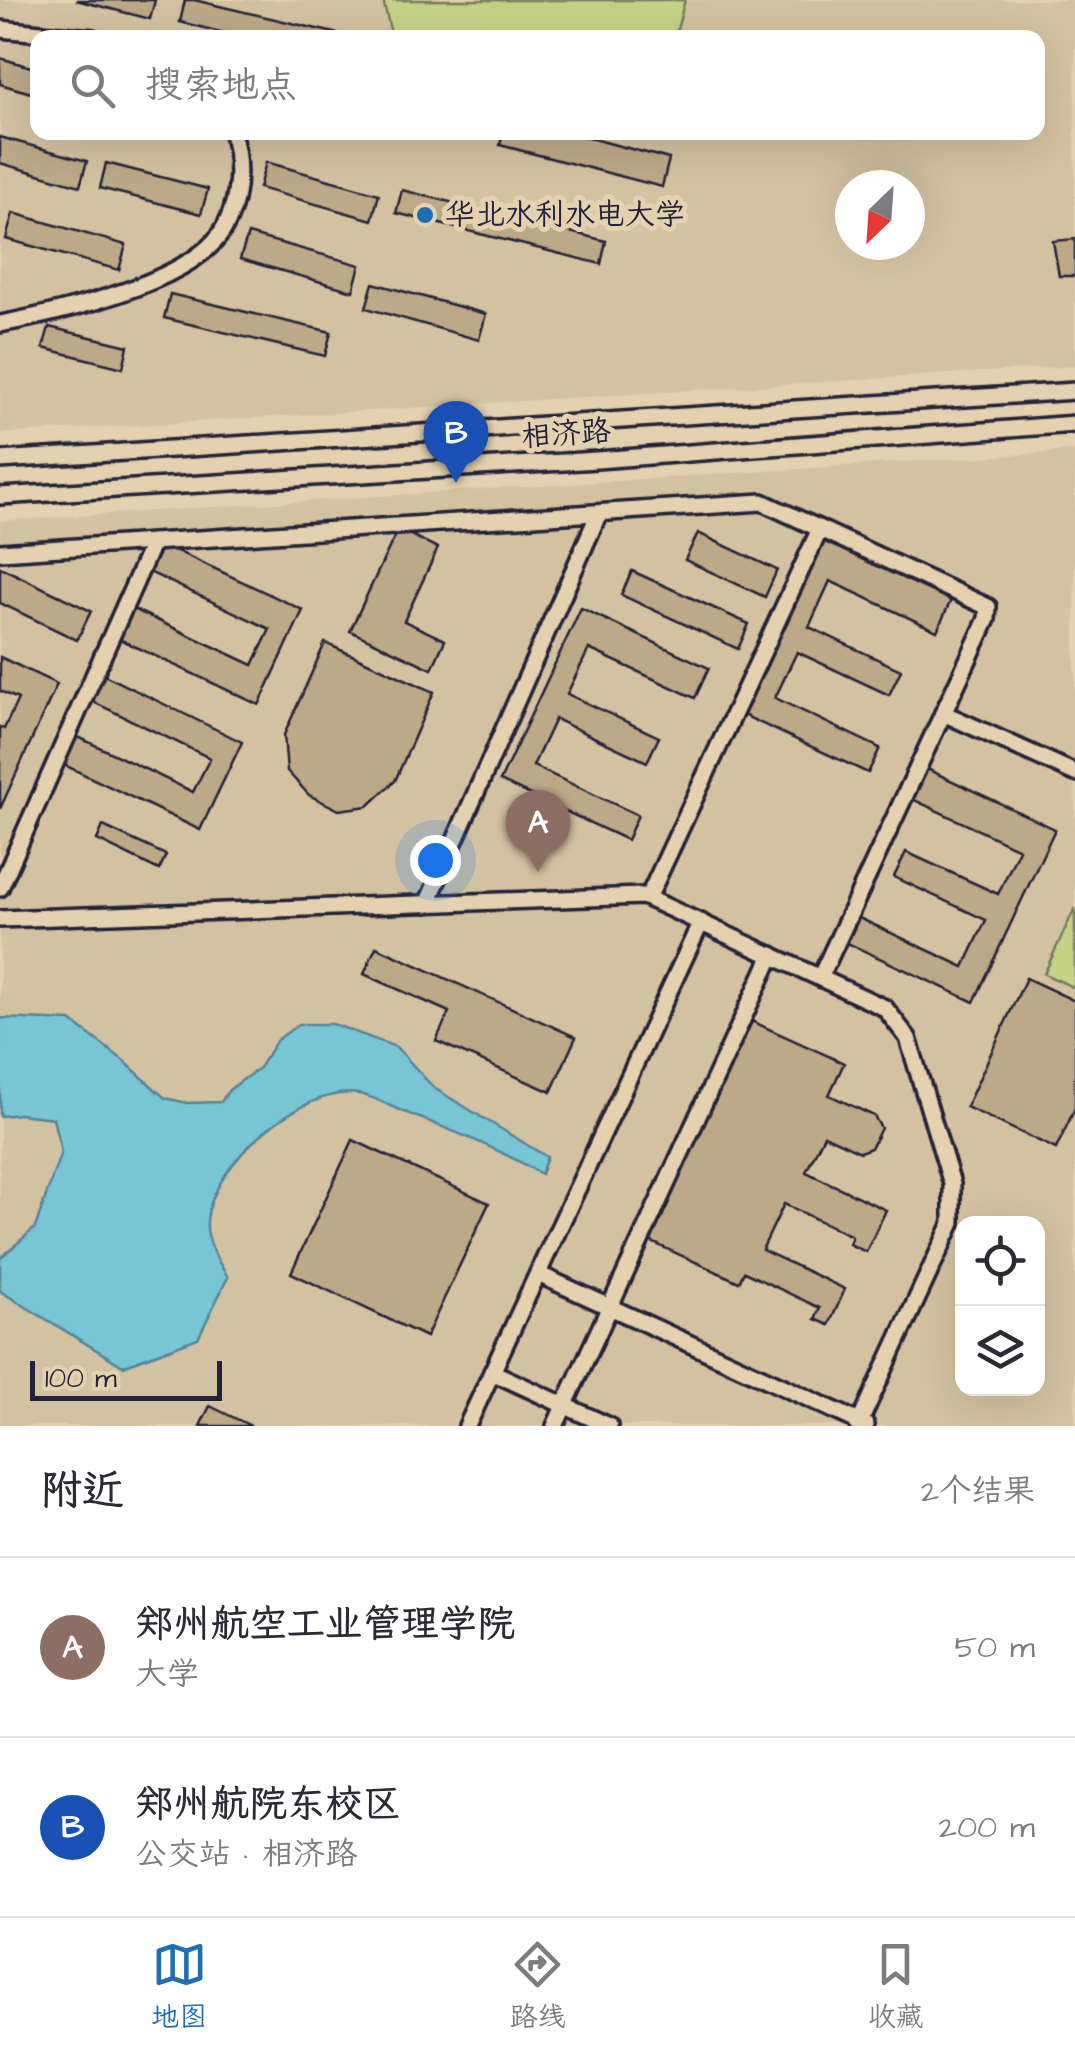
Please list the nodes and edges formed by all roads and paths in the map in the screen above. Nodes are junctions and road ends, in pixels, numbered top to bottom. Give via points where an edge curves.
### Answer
1 (0, 29) edge
2 (30, 32) edge
3 (233, 140) edge
4 (0, 324) edge
5 (1075, 391) edge
6 (1075, 424) edge
7 (0, 460) edge
8 (0, 496) edge
9 (599, 513) junction
10 (820, 529) junction
11 (153, 542) junction
12 (0, 552) edge
13 (943, 712) junction
14 (1075, 774) edge
15 (0, 888) edge
16 (648, 898) junction
17 (427, 904) junction
18 (0, 919) edge
19 (701, 922) junction
20 (772, 955) junction
21 (820, 978) junction
22 (538, 1274) junction
23 (610, 1307) junction
24 (492, 1372) junction
25 (564, 1406) junction
26 (861, 1425) edge
27 (467, 1426) edge
28 (555, 1426) edge
29 (609, 1426) edge

1 - 2 street
3 - 4 street via 239,174 232,211 201,254 110,297
5 - 7 street, 相济路
6 - 8 street, 相济路
9 - 10 street via 762,502
9 - 11 street
9 - 17 street
10 - 13 street via 988,607
10 - 16 street
11 - 12 street
11 - 15 street
13 - 14 street
13 - 21 street
16 - 17 street
16 - 19 street
17 - 18 street
19 - 20 street
19 - 22 street
20 - 21 street
20 - 23 street
21 - 26 street via 885,1008 908,1038 952,1184 952,1223
22 - 23 street
22 - 24 street
23 - 25 street
23 - 26 street
24 - 25 street
24 - 27 street
25 - 28 street
25 - 29 street

